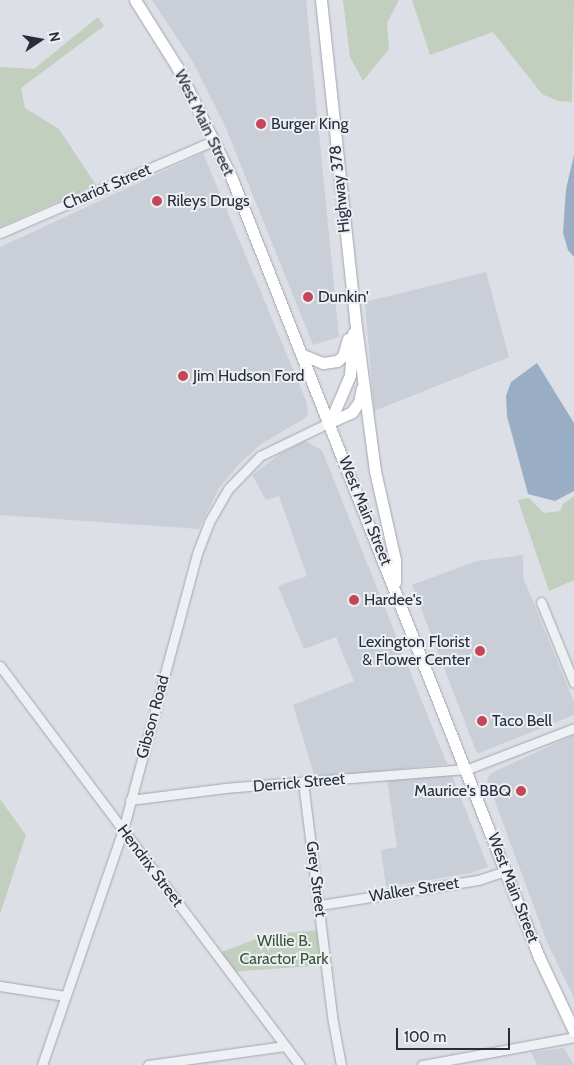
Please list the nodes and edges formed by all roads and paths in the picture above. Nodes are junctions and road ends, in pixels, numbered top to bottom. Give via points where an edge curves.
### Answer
1 (135, 0) edge
2 (321, 0) edge
3 (215, 140) junction
4 (0, 233) edge
5 (355, 319) junction
6 (303, 355) junction
7 (363, 375) junction
8 (330, 422) junction
9 (394, 584) junction
10 (541, 602) dead end
11 (0, 666) edge
12 (574, 683) edge
13 (574, 728) edge
14 (468, 769) junction
15 (303, 782) junction
16 (130, 800) junction
17 (123, 830) junction
18 (506, 871) junction
19 (320, 905) junction
20 (0, 986) edge
21 (65, 996) junction
22 (574, 1031) edge
23 (574, 1037) edge
24 (284, 1046) junction
25 (42, 1065) edge
26 (148, 1065) edge
27 (300, 1065) edge
28 (341, 1065) edge
29 (422, 1065) edge

1 - 3 main road, West Main Street via 177,67
2 - 5 main road, Highway 378
3 - 4 street, Chariot Street
3 - 6 main road, West Main Street
5 - 6 main road via 343,356 337,361 323,363
5 - 7 main road
5 - 8 main road via 350,375
6 - 8 main road, West Main Street
7 - 8 main road via 357,406 348,415
7 - 9 main road via 376,478 395,560
8 - 9 main road, West Main Street
8 - 16 street, Gibson Road via 265,452 229,488 218,504 198,550
9 - 14 main road, West Main Street
10 - 12 street
11 - 17 street, Hendrix Street
13 - 14 street, Derrick Street
14 - 15 street, Derrick Street
14 - 18 main road, West Main Street
15 - 16 street, Derrick Street
15 - 19 street, Grey Street
16 - 17 street, Gibson Road
17 - 21 street, Gibson Road
17 - 24 street, Hendrix Street
18 - 19 street, Walker Street via 478,880
18 - 22 main road, West Main Street
19 - 28 street, Grey Street
20 - 21 street
21 - 25 street, Gibson Road
23 - 29 street
24 - 26 street
24 - 27 street, Hendrix Street

